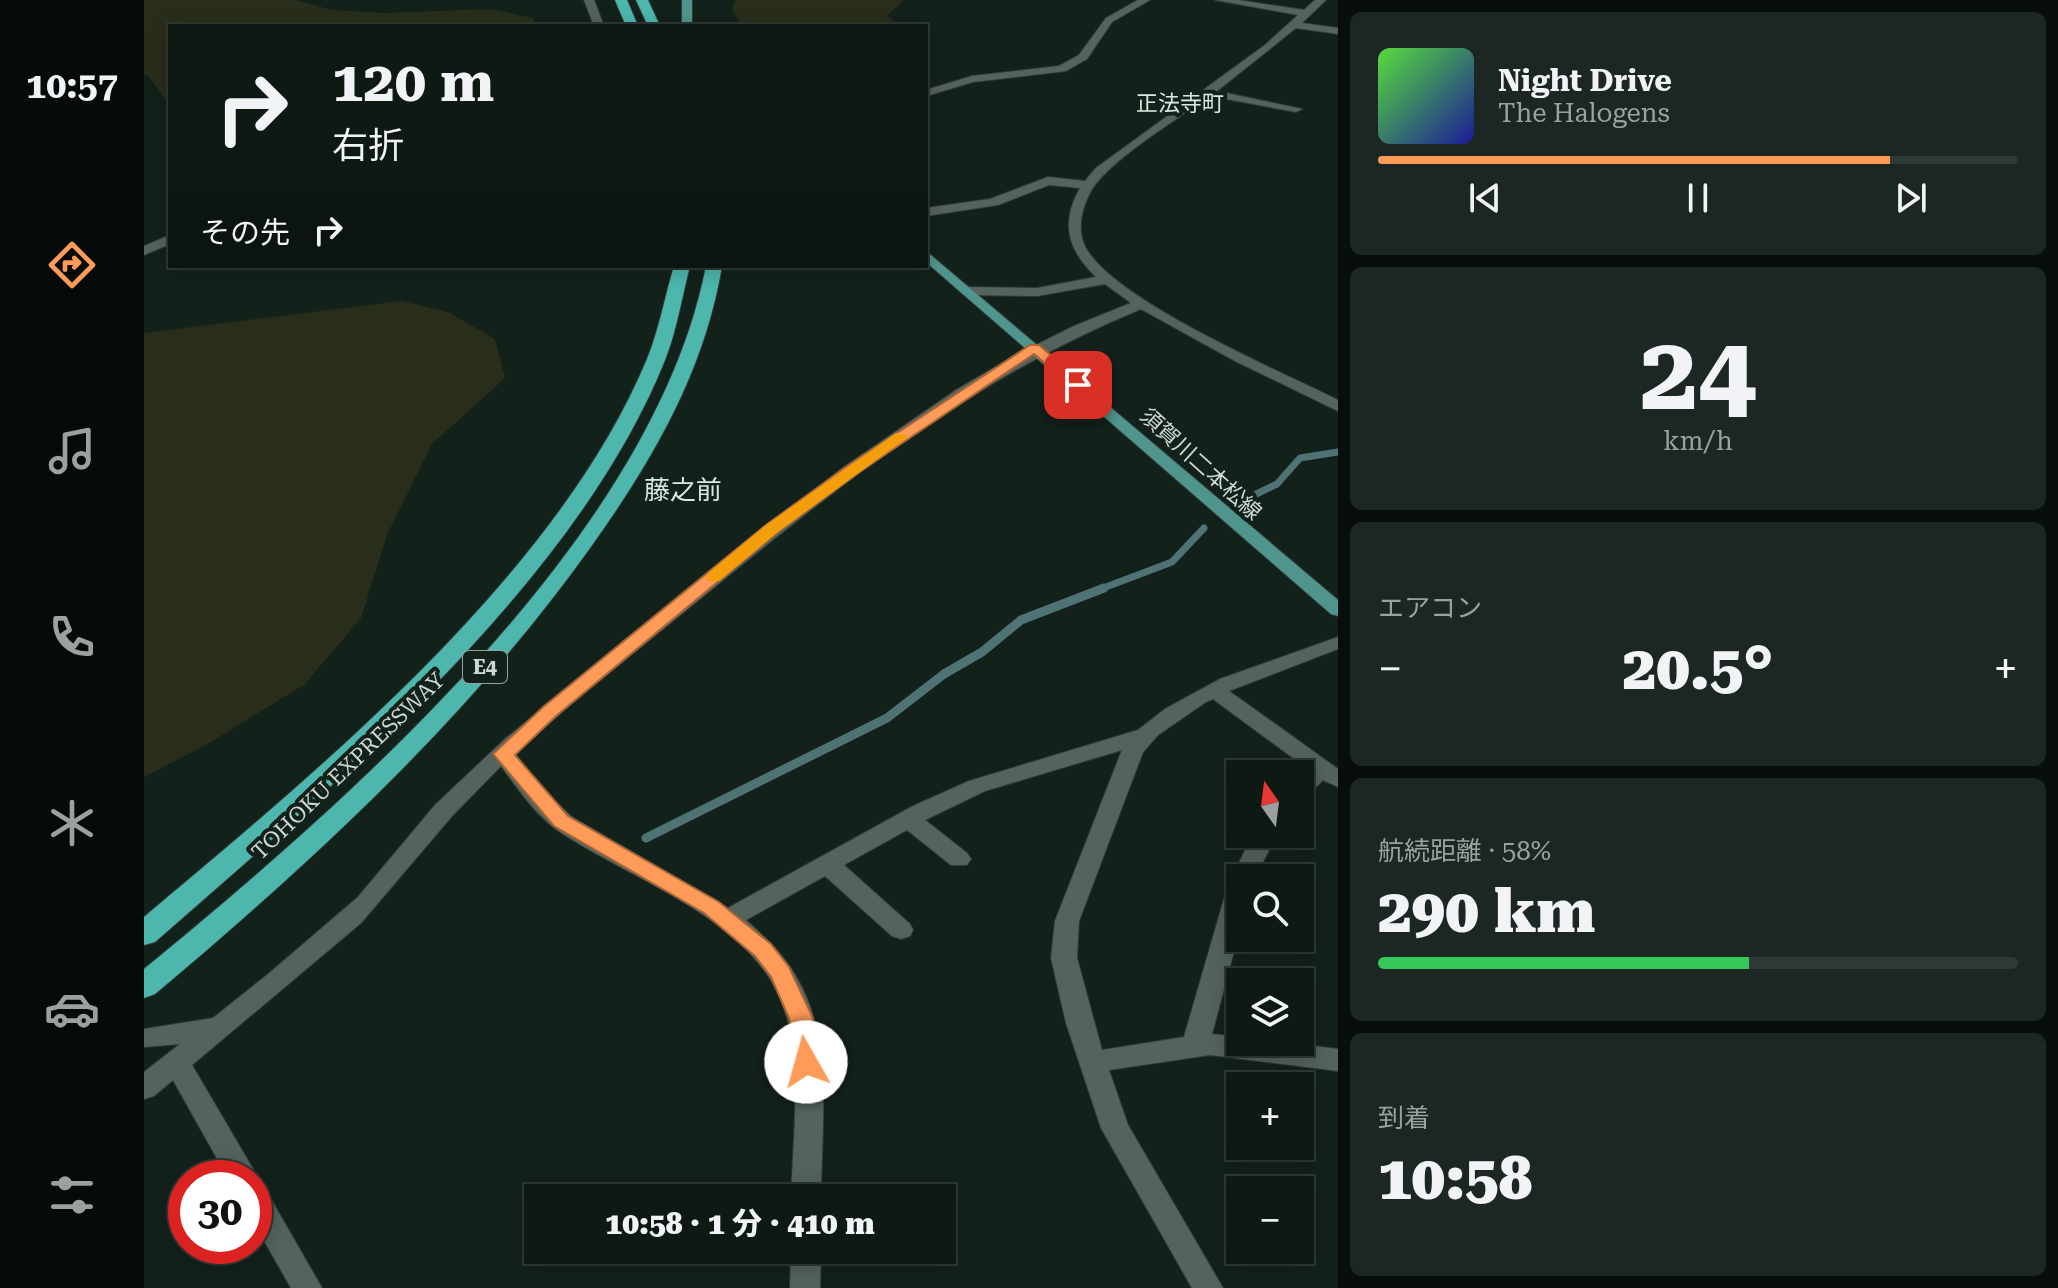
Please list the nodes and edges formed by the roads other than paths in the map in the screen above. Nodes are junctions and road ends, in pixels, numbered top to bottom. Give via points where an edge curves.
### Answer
1 (589, 0) edge
2 (621, 0) edge
3 (642, 0) edge
4 (687, 0) edge
5 (1145, 0) edge
6 (1220, 0) edge
7 (1321, 0) edge
8 (1308, 14) junction
9 (598, 24) edge
10 (631, 24) edge
11 (653, 24) edge
12 (687, 24) edge
13 (1298, 25) junction
14 (1338, 31) edge
15 (928, 92) edge
16 (1207, 92) junction
17 (1194, 102) junction
18 (1296, 109) dead end
19 (1237, 111) dead end
20 (1088, 185) junction
21 (928, 212) edge
22 (168, 240) edge
23 (144, 251) edge
24 (928, 257) edge
25 (682, 268) edge
26 (714, 268) edge
27 (1107, 279) junction
28 (967, 291) junction
29 (1141, 304) junction
30 (1035, 348) junction
31 (1338, 406) edge
32 (1338, 610) edge
33 (1338, 643) edge
34 (1216, 691) junction
35 (1143, 736) junction
36 (503, 754) junction
37 (1330, 774) edge
38 (909, 819) junction
39 (959, 859) dead end
40 (827, 864) junction
41 (726, 920) junction
42 (901, 930) dead end
43 (144, 934) edge
44 (1226, 935) edge
45 (144, 986) edge
46 (217, 1028) junction
47 (148, 1038) dead end
48 (1195, 1046) junction
49 (1338, 1060) edge
50 (176, 1062) junction
51 (1093, 1062) junction
52 (144, 1088) edge
53 (233, 1160) edge
54 (806, 1184) edge
55 (272, 1227) edge
56 (806, 1264) edge
57 (307, 1288) edge
58 (805, 1288) edge
59 (1208, 1288) edge

1 - 9 street
2 - 10 highway
3 - 11 highway
4 - 12 main road
5 - 15 street via 1109,20 1072,65 1044,73 972,79
6 - 8 street
7 - 8 street
8 - 13 street
13 - 14 street
13 - 16 street
16 - 17 street
16 - 18 street
17 - 19 street
17 - 20 street
20 - 21 street via 1048,181 993,202
20 - 27 street via 1076,206 1073,226 1080,251
22 - 23 street
24 - 28 main road, 須賀川二本松線
25 - 43 highway, TOHOKU EXPRESSWAY / E4 via 679,290 637,398 606,455 544,543 387,718
26 - 45 highway, TOHOKU EXPRESSWAY / E4 via 694,349 640,461 517,632 428,729 307,847
27 - 28 street via 1037,292
27 - 29 street
28 - 30 main road, 須賀川二本松線
29 - 30 street
29 - 31 street
30 - 32 main road, 須賀川二本松線
30 - 36 street via 852,469 772,529
33 - 34 street
34 - 35 street
34 - 37 street
35 - 38 street via 977,786
35 - 51 street via 1133,749 1067,921 1064,958
36 - 41 street via 561,821
36 - 46 street via 456,796 354,916
38 - 39 street
38 - 40 street
40 - 41 street
40 - 42 street
41 - 54 street via 763,950 781,973 801,1018
44 - 48 street
46 - 47 street
46 - 50 street
48 - 49 street
48 - 51 street
50 - 52 street
50 - 53 street
51 - 59 street via 1115,1128
55 - 57 street
56 - 58 street

